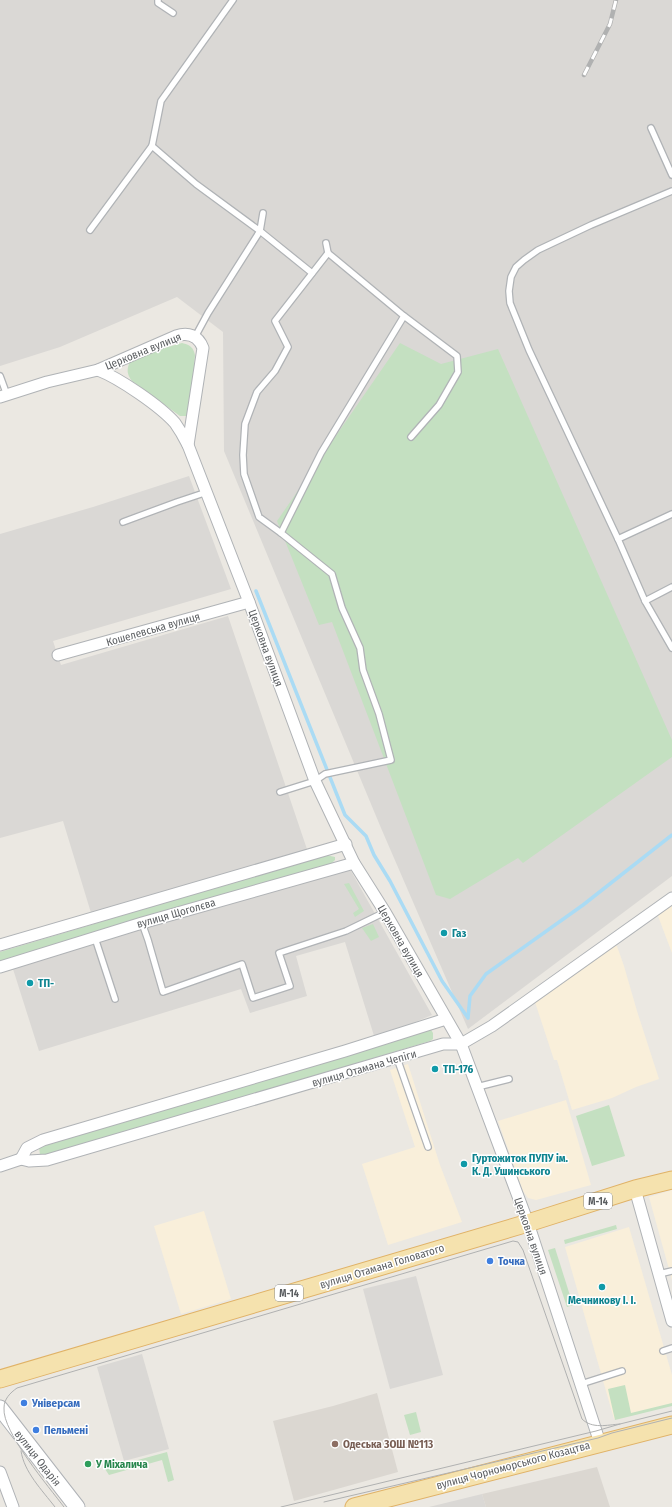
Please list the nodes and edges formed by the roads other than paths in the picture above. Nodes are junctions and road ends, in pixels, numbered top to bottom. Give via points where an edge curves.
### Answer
1 (158, 0) edge
2 (233, 0) edge
3 (173, 13) dead end
4 (651, 128) dead end
5 (152, 146) junction
6 (672, 175) edge
7 (672, 191) edge
8 (263, 213) dead end
9 (90, 230) dead end
10 (260, 231) junction
11 (326, 243) dead end
12 (328, 253) junction
13 (312, 273) junction
14 (404, 316) junction
15 (195, 337) junction
16 (98, 370) junction
17 (0, 376) edge
18 (4, 396) edge
19 (411, 437) dead end
20 (188, 445) junction
21 (207, 492) junction
22 (672, 514) edge
23 (123, 522) dead end
24 (281, 533) junction
25 (618, 539) junction
26 (672, 587) edge
27 (645, 601) junction
28 (249, 602) junction
29 (672, 647) edge
30 (58, 655) dead end
31 (315, 781) junction
32 (280, 792) dead end
33 (346, 844) junction
34 (354, 863) junction
35 (672, 898) edge
36 (385, 912) junction
37 (142, 923) junction
38 (95, 938) junction
39 (0, 945) edge
40 (0, 967) edge
41 (115, 998) dead end
42 (446, 1019) junction
43 (461, 1044) junction
44 (397, 1058) junction
45 (509, 1079) dead end
46 (477, 1087) junction
47 (428, 1147) dead end
48 (21, 1159) junction
49 (0, 1166) edge
50 (672, 1180) edge
51 (635, 1189) junction
52 (528, 1223) junction
53 (672, 1271) edge
54 (659, 1274) junction
55 (672, 1321) edge
56 (672, 1348) edge
57 (663, 1351) dead end
58 (622, 1371) dead end
59 (0, 1379) edge
60 (581, 1384) junction
61 (0, 1408) edge
62 (672, 1425) edge
63 (600, 1443) junction
64 (0, 1472) edge
65 (13, 1507) edge
66 (77, 1507) edge
67 (354, 1507) edge

1 - 3 lane via 158,3
2 - 5 lane via 161,101
4 - 6 lane
5 - 9 lane
5 - 10 lane via 196,184
7 - 25 lane via 591,224 538,250 516,267 511,277 510,303 529,350
8 - 10 lane
10 - 13 lane
10 - 15 lane
11 - 12 lane
12 - 13 lane
12 - 14 lane
13 - 24 lane via 275,321 288,347 275,371 257,392 245,424 244,474 259,517
14 - 19 lane via 457,356 458,372 439,405
14 - 24 lane via 321,453
15 - 16 street, Церковна вулиця via 187,334 176,336
15 - 20 street, Церковна вулиця via 201,344 203,356
16 - 18 street via 47,382
16 - 20 street, Церковна вулиця via 117,379 170,418 182,432
17 - 18 lane
20 - 21 street, Церковна вулиця
21 - 23 lane
21 - 28 street, Церковна вулиця
22 - 25 lane
24 - 31 lane via 332,574 342,608 360,648 363,670 379,714 391,760 325,774
25 - 27 lane
26 - 27 lane
27 - 29 lane
28 - 30 street, Кошелевська вулиця
28 - 31 street, Церковна вулиця
31 - 32 lane
31 - 33 street, Церковна вулиця
33 - 34 street, Церковна вулиця
33 - 39 street, вулиця Щоголєва
34 - 36 street, Церковна вулиця
34 - 37 street, вулиця Щоголєва
35 - 43 street, вулиця Отамана Чепіги via 492,1026
36 - 37 lane via 346,931 279,953 290,986 253,998 242,964 163,992
36 - 42 street, Церковна вулиця
37 - 38 street, вулиця Щоголєва
38 - 40 street, вулиця Щоголєва
38 - 41 lane
42 - 43 street, Церковна вулиця
42 - 48 street, вулиця Отамана Чепіги via 43,1140 28,1148
43 - 44 street, вулиця Отамана Чепіги via 443,1044
43 - 46 street, Церковна вулиця
44 - 47 lane
44 - 48 street, вулиця Отамана Чепіги via 47,1160
45 - 46 lane
46 - 52 street, Церковна вулиця
48 - 49 street, вулиця Отамана Чепіги
50 - 51 main road, вулиця Отамана Головатого / М-14
51 - 52 main road, вулиця Отамана Головатого / М-14
51 - 54 street
52 - 59 main road, вулиця Отамана Головатого / М-14
52 - 60 street, Церковна вулиця
53 - 54 lane
54 - 55 street
56 - 57 lane
58 - 60 lane
60 - 63 street, Церковна вулиця
61 - 66 street, вулиця Одарія
62 - 63 main road, вулиця Чорноморського Козацтва
63 - 67 main road, вулиця Чорноморського Козацтва
64 - 65 street

